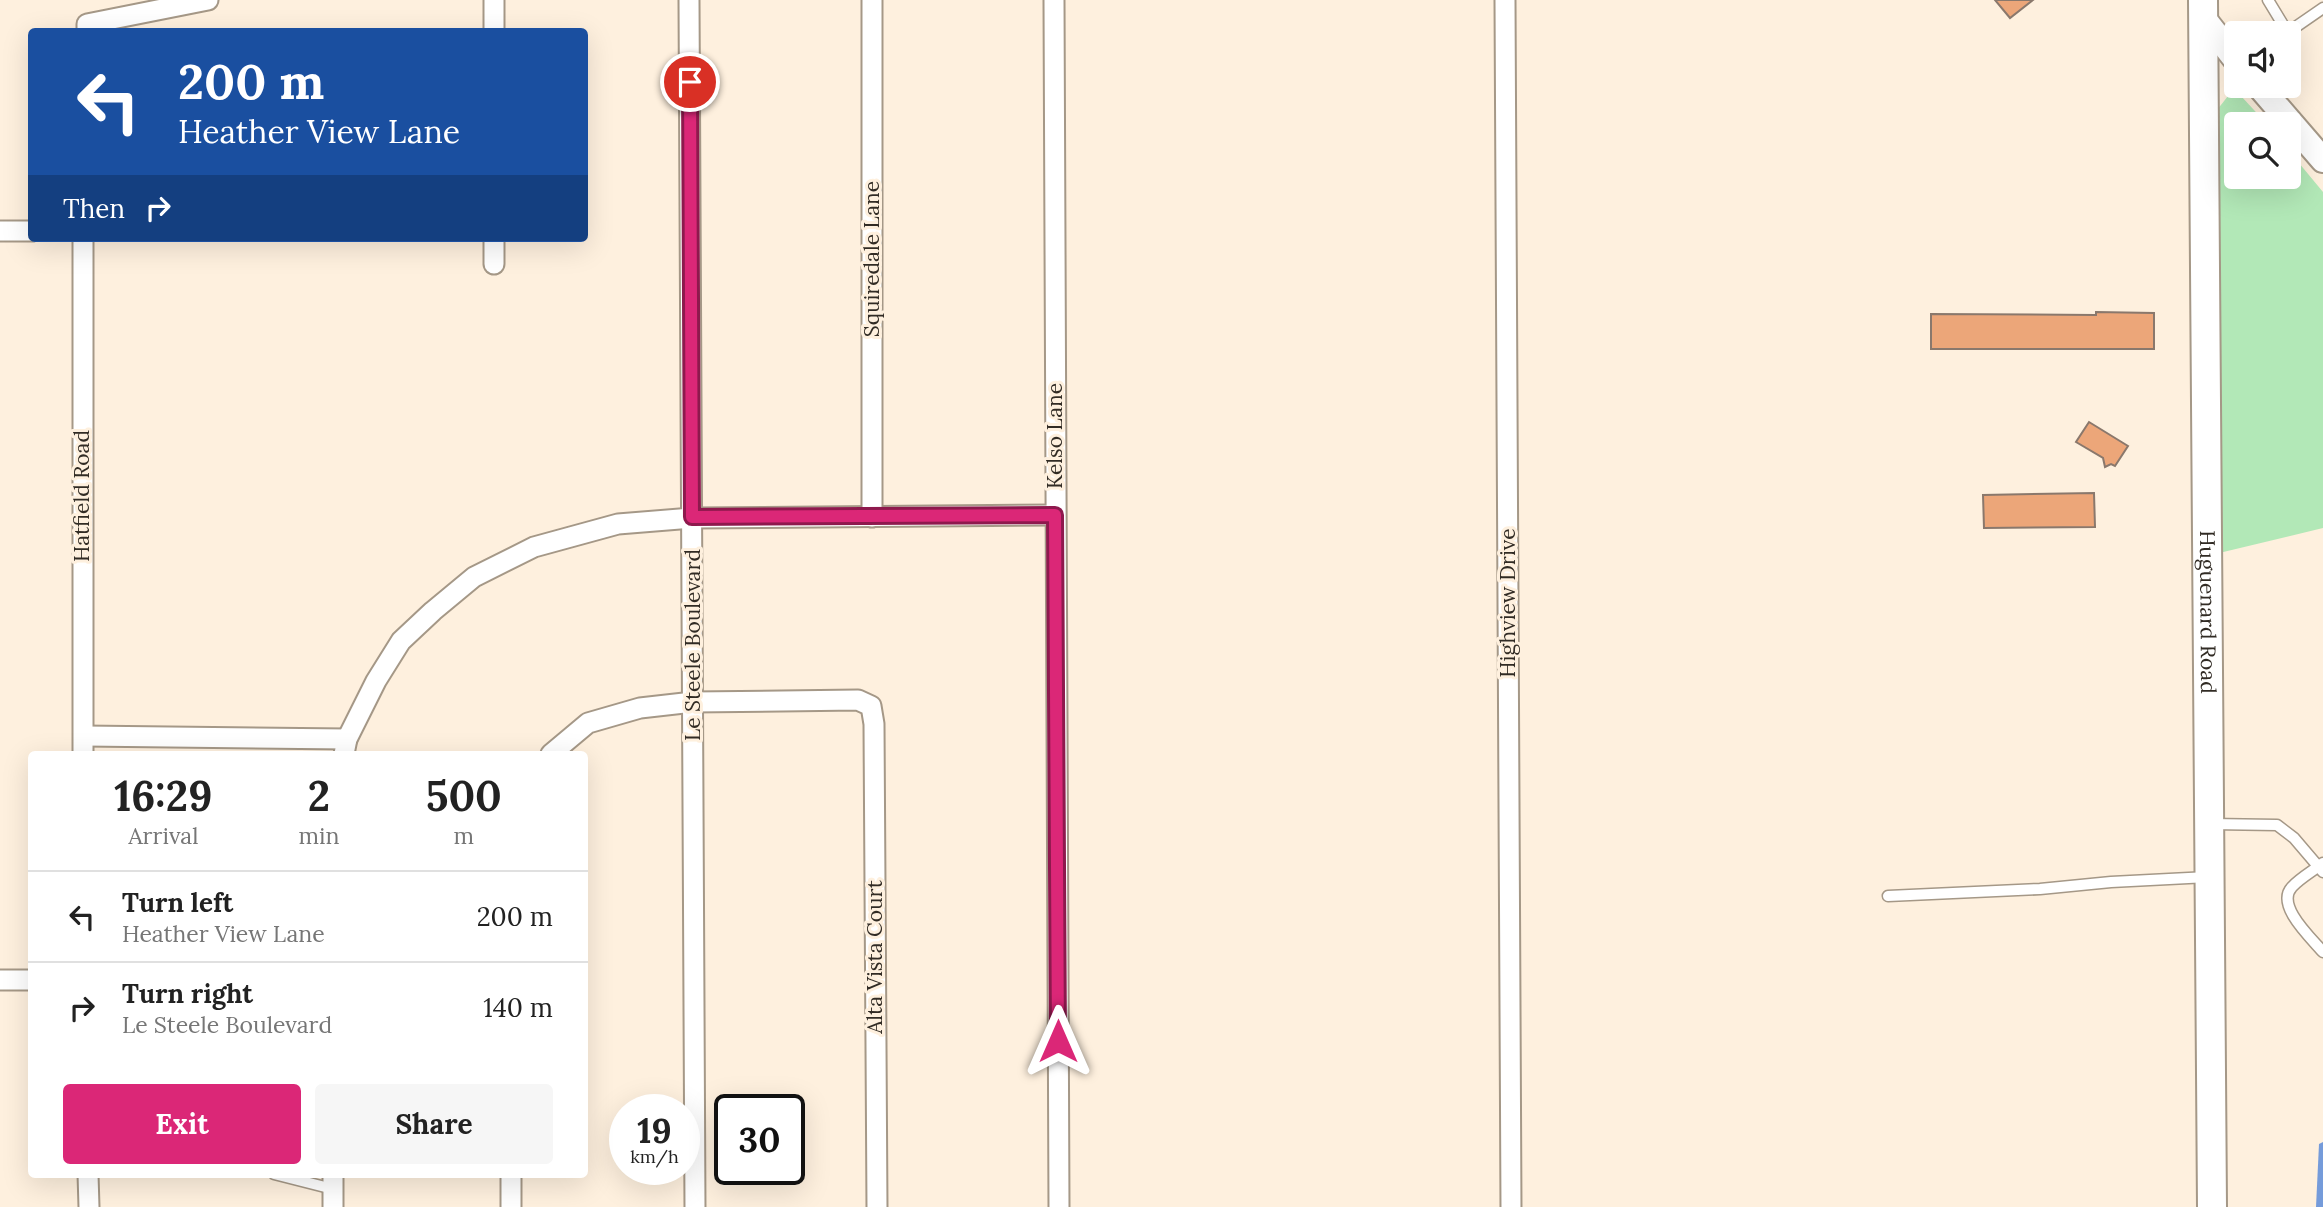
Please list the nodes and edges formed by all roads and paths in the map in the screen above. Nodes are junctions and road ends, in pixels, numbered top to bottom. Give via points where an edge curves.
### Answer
1 (208, 0) edge
2 (494, 0) edge
3 (689, 0) edge
4 (872, 0) edge
5 (1055, 0) edge
6 (1505, 0) edge
7 (2268, 0) edge
8 (2198, 6) edge
9 (2323, 8) edge
10 (2280, 21) edge
11 (2301, 23) edge
12 (87, 28) edge
13 (494, 28) edge
14 (2224, 43) edge
15 (2269, 98) edge
16 (2323, 160) edge
17 (0, 231) edge
18 (28, 231) edge
19 (83, 242) edge
20 (494, 242) edge
21 (495, 264) dead end
22 (1055, 515) junction
23 (692, 517) junction
24 (872, 517) junction
25 (693, 702) junction
26 (83, 745) edge
27 (345, 747) edge
28 (555, 751) edge
29 (2208, 824) junction
30 (2321, 867) edge
31 (2209, 877) junction
32 (1888, 896) dead end
33 (2323, 952) edge
34 (28, 980) edge
35 (0, 981) edge
36 (88, 1178) edge
37 (289, 1178) edge
38 (511, 1178) edge
39 (333, 1190) edge
40 (89, 1207) edge
41 (511, 1207) edge
42 (695, 1207) edge
43 (877, 1207) edge
44 (1059, 1207) edge
45 (1511, 1207) edge
46 (2212, 1207) edge

1 - 12 street
2 - 13 street
3 - 23 street, Le Steele Boulevard
4 - 24 street, Squiredale Lane
5 - 22 street, Kelso Lane
6 - 45 street, Highview Drive
7 - 10 lane
8 - 14 street
8 - 29 main road, Huguenard Road
9 - 11 lane
15 - 16 street
17 - 18 street
19 - 26 street, Hatfield Road
20 - 21 street
22 - 24 street
22 - 44 street, Kelso Lane
23 - 24 street
23 - 25 street, Le Steele Boulevard
23 - 27 street via 606,527 534,547 474,577 401,641
25 - 28 street via 640,708 588,723
25 - 42 street, Le Steele Boulevard
25 - 43 street, Alta Vista Court via 858,700 872,706
26 - 27 street
29 - 30 lane via 2277,825
29 - 31 main road, Huguenard Road
30 - 33 lane via 2290,889 2286,901
31 - 32 lane
31 - 46 main road, Huguenard Road
34 - 35 street
36 - 40 street
37 - 39 lane
38 - 41 street

